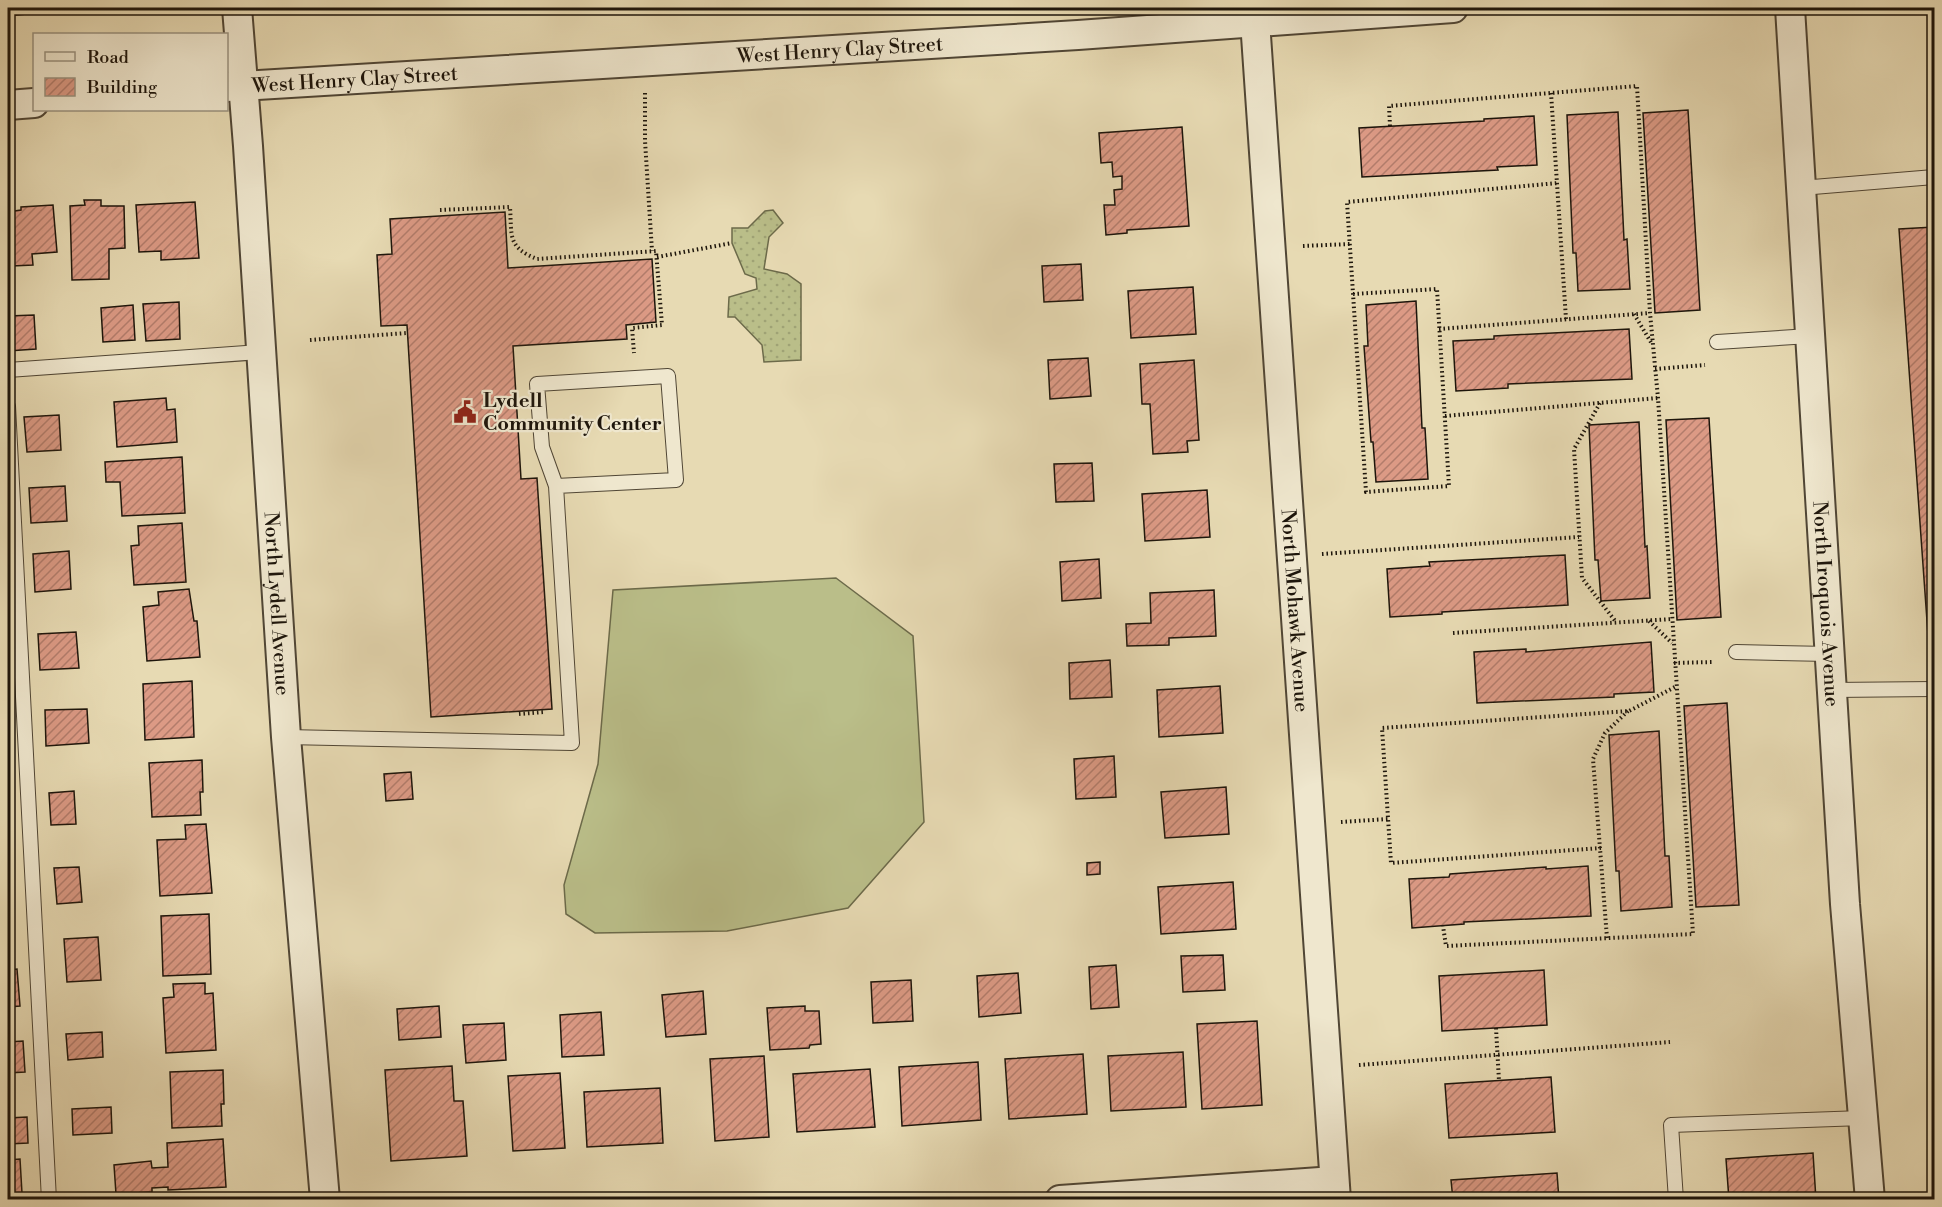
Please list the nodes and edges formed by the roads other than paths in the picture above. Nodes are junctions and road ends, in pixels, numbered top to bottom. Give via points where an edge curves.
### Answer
1 (237, 8) edge
2 (1453, 8) edge
3 (1790, 8) edge
4 (1255, 21) junction
5 (235, 86) edge
6 (33, 103) edge
7 (8, 105) edge
8 (1935, 177) edge
9 (1801, 188) junction
10 (1810, 336) junction
11 (1717, 342) dead end
12 (261, 352) junction
13 (8, 370) edge
14 (8, 406) edge
15 (556, 486) junction
16 (1736, 652) dead end
17 (1829, 654) junction
18 (1935, 689) edge
19 (1832, 690) junction
20 (286, 737) junction
21 (1863, 1118) junction
22 (1335, 1190) edge
23 (49, 1200) edge
24 (325, 1200) edge
25 (1060, 1200) edge
26 (1676, 1200) edge
27 (1870, 1200) edge

1 - 5 street, North Lydell Avenue
2 - 4 street, West Henry Clay Street
3 - 9 street, North Iroquois Avenue
4 - 5 street, West Henry Clay Street
4 - 22 street, North Mohawk Avenue
5 - 12 street, North Lydell Avenue
6 - 7 street
8 - 9 lane
9 - 10 street, North Iroquois Avenue
10 - 11 lane
10 - 17 street, North Iroquois Avenue
12 - 13 lane
12 - 20 street, North Lydell Avenue
14 - 23 lane
15 - 15 lane via 676,480 668,376 537,384 542,447
15 - 20 lane via 572,743
16 - 17 lane
17 - 19 street, North Iroquois Avenue
18 - 19 lane
19 - 21 street, North Iroquois Avenue
20 - 24 street, North Lydell Avenue
21 - 26 lane via 1671,1125
21 - 27 street, North Iroquois Avenue
22 - 25 street

